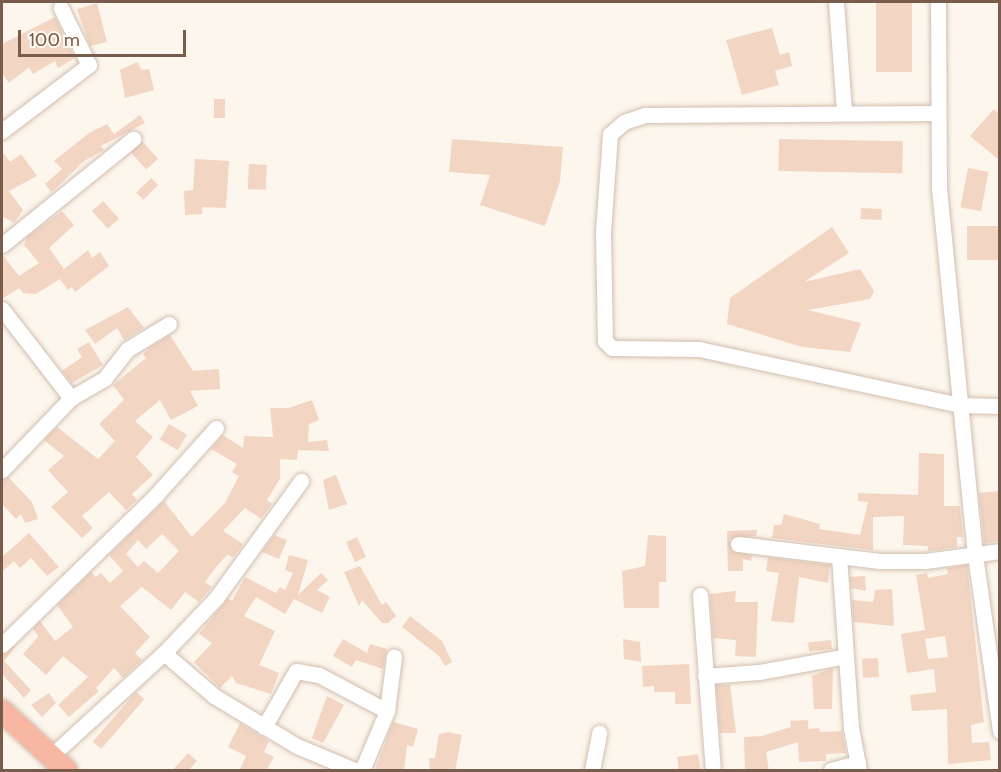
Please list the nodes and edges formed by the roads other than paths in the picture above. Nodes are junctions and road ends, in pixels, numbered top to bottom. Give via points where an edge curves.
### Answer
1 (836, 2) edge
2 (938, 2) edge
3 (61, 8) dead end
4 (844, 111) junction
5 (938, 113) junction
6 (2, 131) edge
7 (133, 139) dead end
8 (2, 245) edge
9 (3, 312) edge
10 (169, 324) dead end
11 (71, 398) junction
12 (960, 405) junction
13 (999, 406) edge
14 (216, 428) dead end
15 (2, 470) edge
16 (301, 481) dead end
17 (738, 544) dead end
18 (999, 551) edge
19 (975, 555) junction
20 (839, 556) junction
21 (700, 595) dead end
22 (2, 645) edge
23 (164, 653) junction
24 (394, 656) dead end
25 (846, 656) junction
26 (705, 676) junction
27 (2, 711) edge
28 (387, 711) junction
29 (264, 727) junction
30 (999, 731) edge
31 (599, 733) dead end
32 (58, 764) edge
33 (858, 767) edge
34 (354, 771) edge
35 (362, 771) edge
36 (592, 771) edge
37 (713, 771) edge
38 (831, 771) edge

1 - 4 street
2 - 5 street
3 - 6 street via 89,65
4 - 5 street
4 - 12 street via 645,115 624,122 610,134 603,231 605,340 612,348 699,349
5 - 12 street via 939,188
7 - 8 street
9 - 11 street
10 - 11 street via 128,349 105,378
11 - 15 street
12 - 13 street
12 - 19 street
14 - 22 street via 156,495
16 - 23 street via 216,598
17 - 20 street
18 - 19 street
19 - 20 street via 925,561
19 - 30 street
20 - 25 street
21 - 26 street
23 - 29 street via 206,690
23 - 32 street
24 - 28 street
25 - 26 street via 759,672
25 - 33 street
26 - 37 street
27 - 32 highway
28 - 29 street via 320,675 296,671
28 - 35 street
29 - 34 street
31 - 36 street
33 - 38 street

